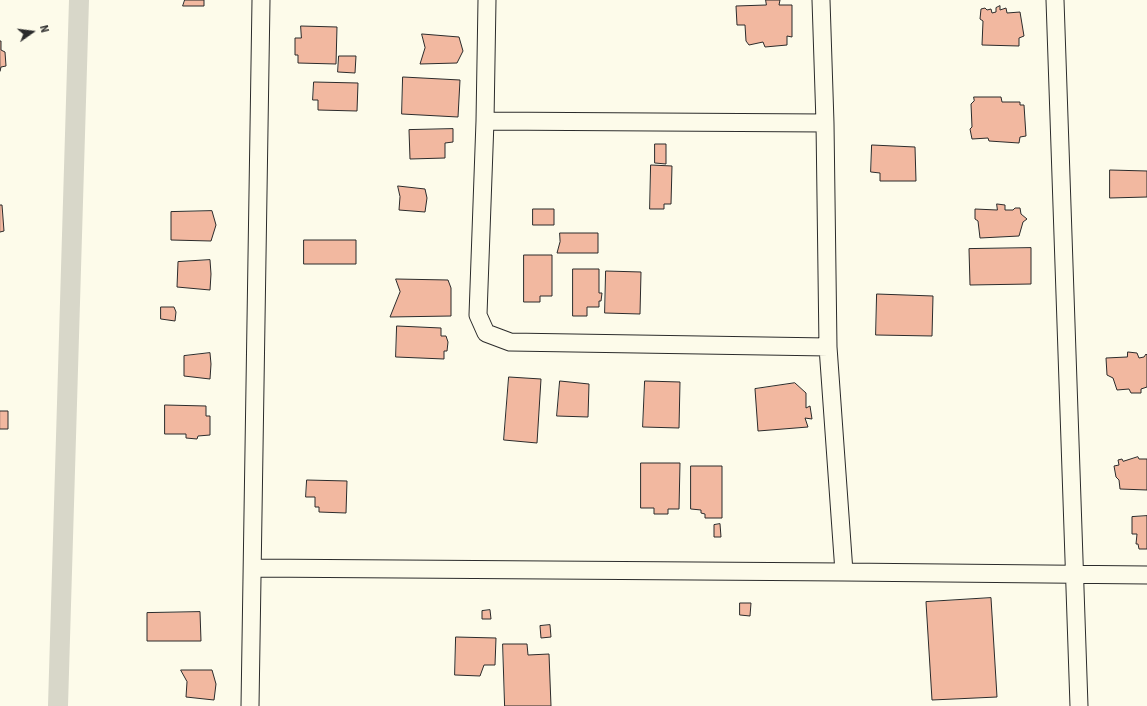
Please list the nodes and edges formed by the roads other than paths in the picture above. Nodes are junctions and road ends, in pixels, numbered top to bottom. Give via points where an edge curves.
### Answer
1 (261, 0) edge
2 (487, 0) edge
3 (821, 0) edge
4 (1055, 0) edge
5 (485, 121) junction
6 (825, 123) junction
7 (828, 347) junction
8 (253, 568) junction
9 (844, 572) junction
10 (1075, 574) junction
11 (1147, 575) edge
12 (250, 706) edge
13 (1079, 706) edge

1 - 8 street
2 - 5 street
3 - 6 street
4 - 10 street
5 - 6 street
5 - 7 street via 478,315 486,333 510,342
6 - 7 street
7 - 9 street
8 - 9 street
8 - 12 street
9 - 10 street
10 - 11 street
10 - 13 street

